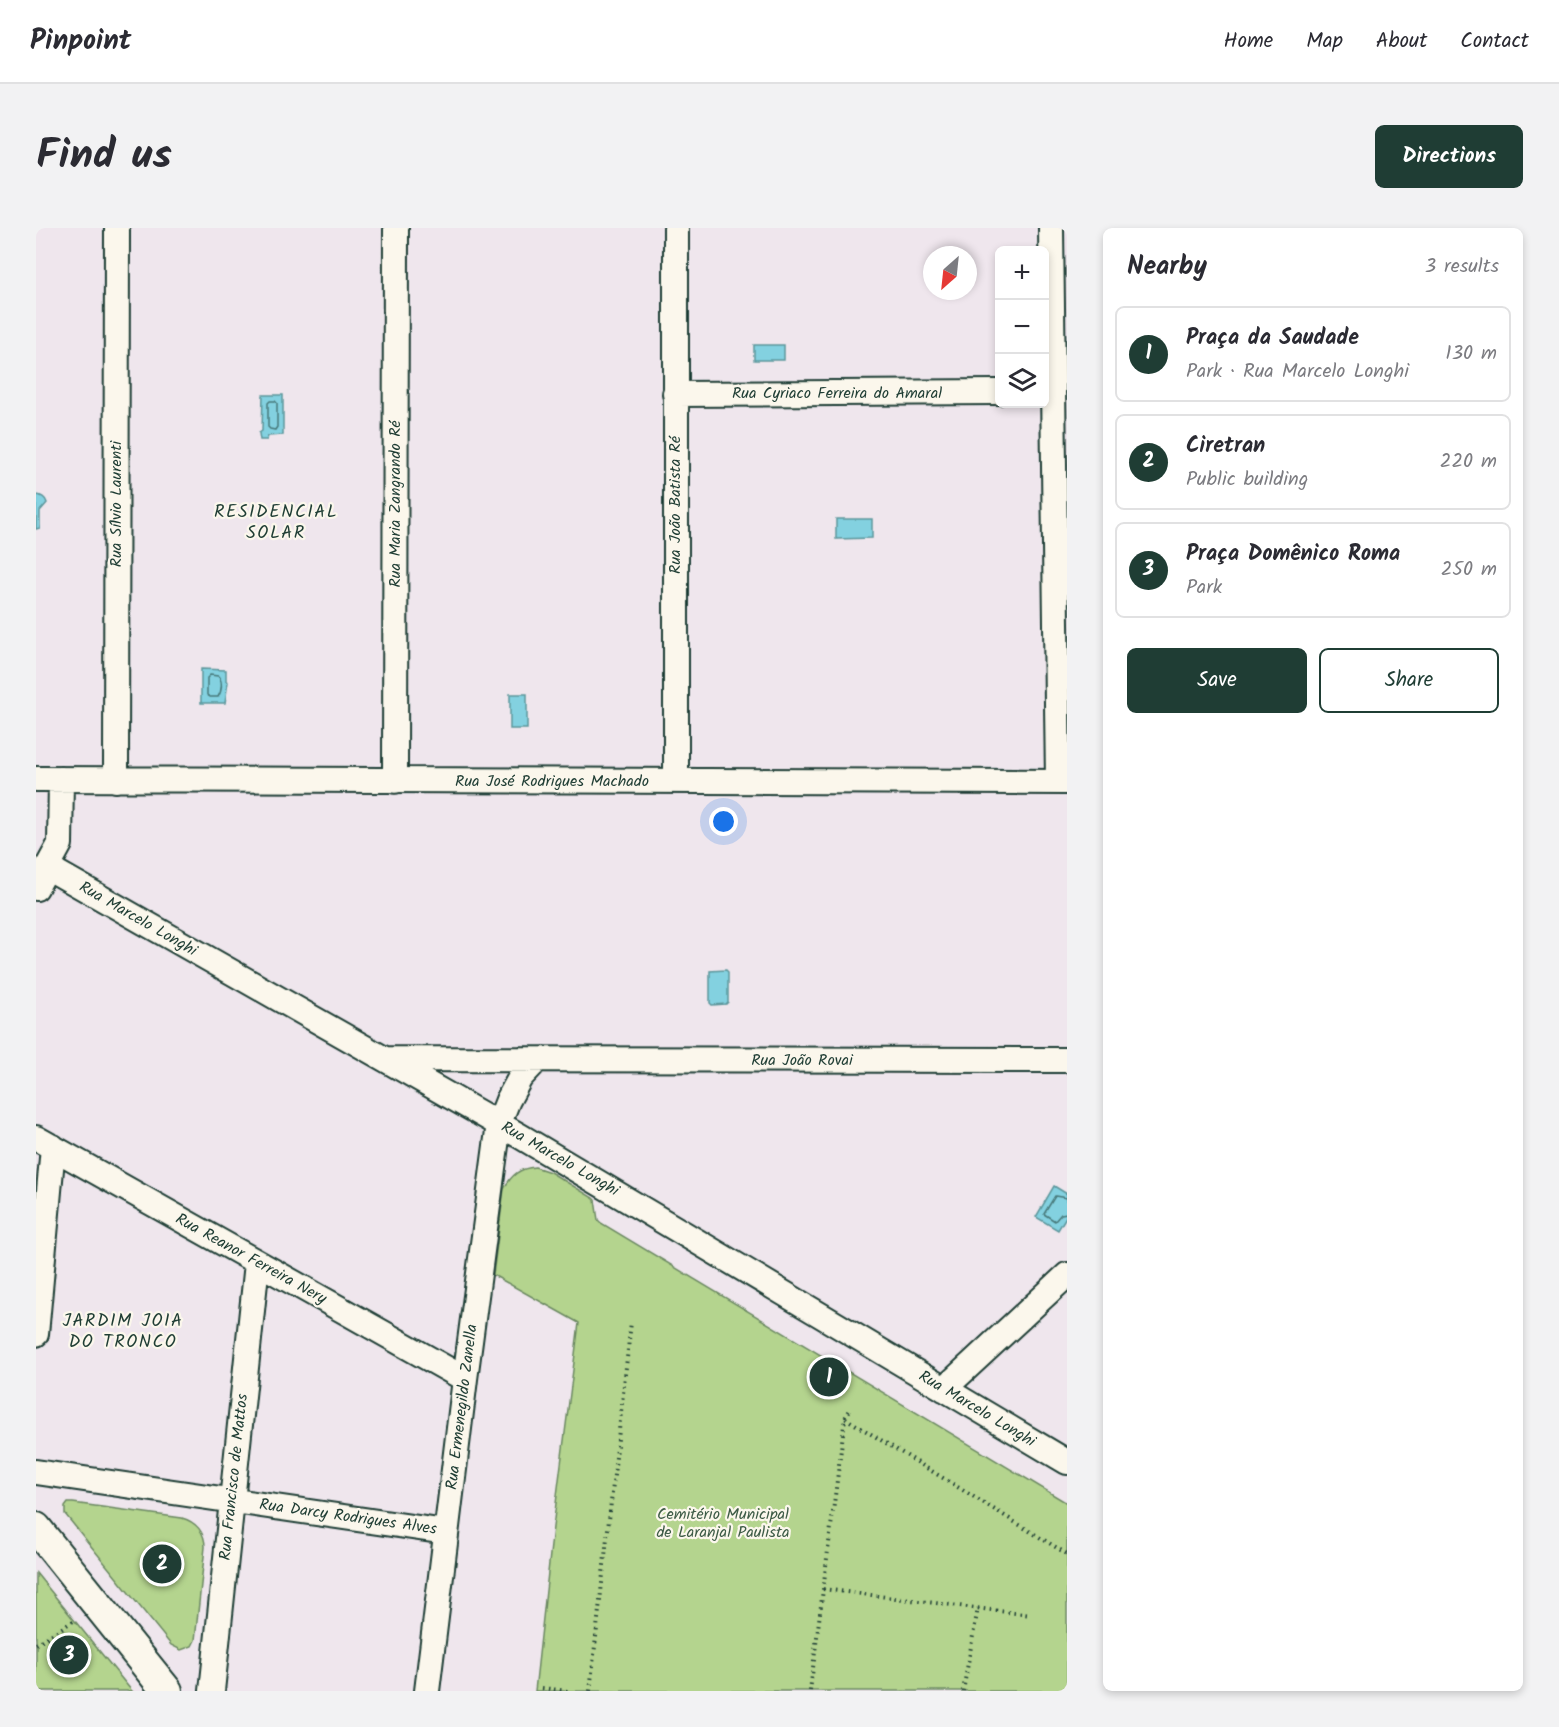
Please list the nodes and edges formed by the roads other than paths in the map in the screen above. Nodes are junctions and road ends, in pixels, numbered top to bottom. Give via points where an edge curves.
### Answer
1 (117, 228) edge
2 (396, 228) edge
3 (676, 228) edge
4 (1051, 228) edge
5 (1055, 391) edge
6 (995, 392) edge
7 (675, 394) junction
8 (36, 780) edge
9 (61, 780) junction
10 (116, 780) junction
11 (395, 781) junction
12 (676, 781) junction
13 (1062, 782) edge
14 (42, 878) edge
15 (383, 1059) junction
16 (537, 1060) junction
17 (1067, 1060) edge
18 (499, 1123) junction
19 (44, 1143) edge
20 (257, 1263) junction
21 (1067, 1275) edge
22 (36, 1334) edge
23 (465, 1379) junction
24 (944, 1389) junction
25 (1067, 1462) edge
26 (36, 1472) edge
27 (232, 1500) junction
28 (36, 1528) edge
29 (446, 1532) junction
30 (167, 1691) edge
31 (212, 1691) edge
32 (427, 1691) edge

1 - 10 street, Rua Sílvio Laurenti
2 - 11 street, Rua Maria Zangrando Ré
3 - 7 street, Rua João Batista Ré
4 - 5 street
5 - 13 street
6 - 7 street, Rua Cyriaco Ferreira do Amaral
7 - 12 street, Rua João Batista Ré
8 - 9 street, Rua José Rodrigues Machado
9 - 10 street, Rua José Rodrigues Machado
9 - 14 street via 60,844
10 - 11 street, Rua José Rodrigues Machado
11 - 12 street, Rua José Rodrigues Machado
12 - 13 street, Rua José Rodrigues Machado
14 - 15 street, Rua Marcelo Longhi
15 - 16 street, Rua João Rovai
15 - 18 street, Rua Marcelo Longhi
16 - 17 street, Rua João Rovai
16 - 18 street via 520,1078
18 - 23 street, Rua Ermenegildo Zanella
18 - 24 street, Rua Marcelo Longhi
19 - 20 street, Rua Reanor Ferreira Nery
19 - 22 street
20 - 23 street, Rua Reanor Ferreira Nery
20 - 27 street, Rua Francisco de Mattos
21 - 24 street
23 - 29 street, Rua Ermenegildo Zanella
24 - 25 street, Rua Marcelo Longhi
26 - 27 street, Rua Darcy Rodrigues Alves
27 - 29 street, Rua Darcy Rodrigues Alves
27 - 31 street, Rua Francisco de Mattos
28 - 30 street
29 - 32 street, Rua Ermenegildo Zanella

